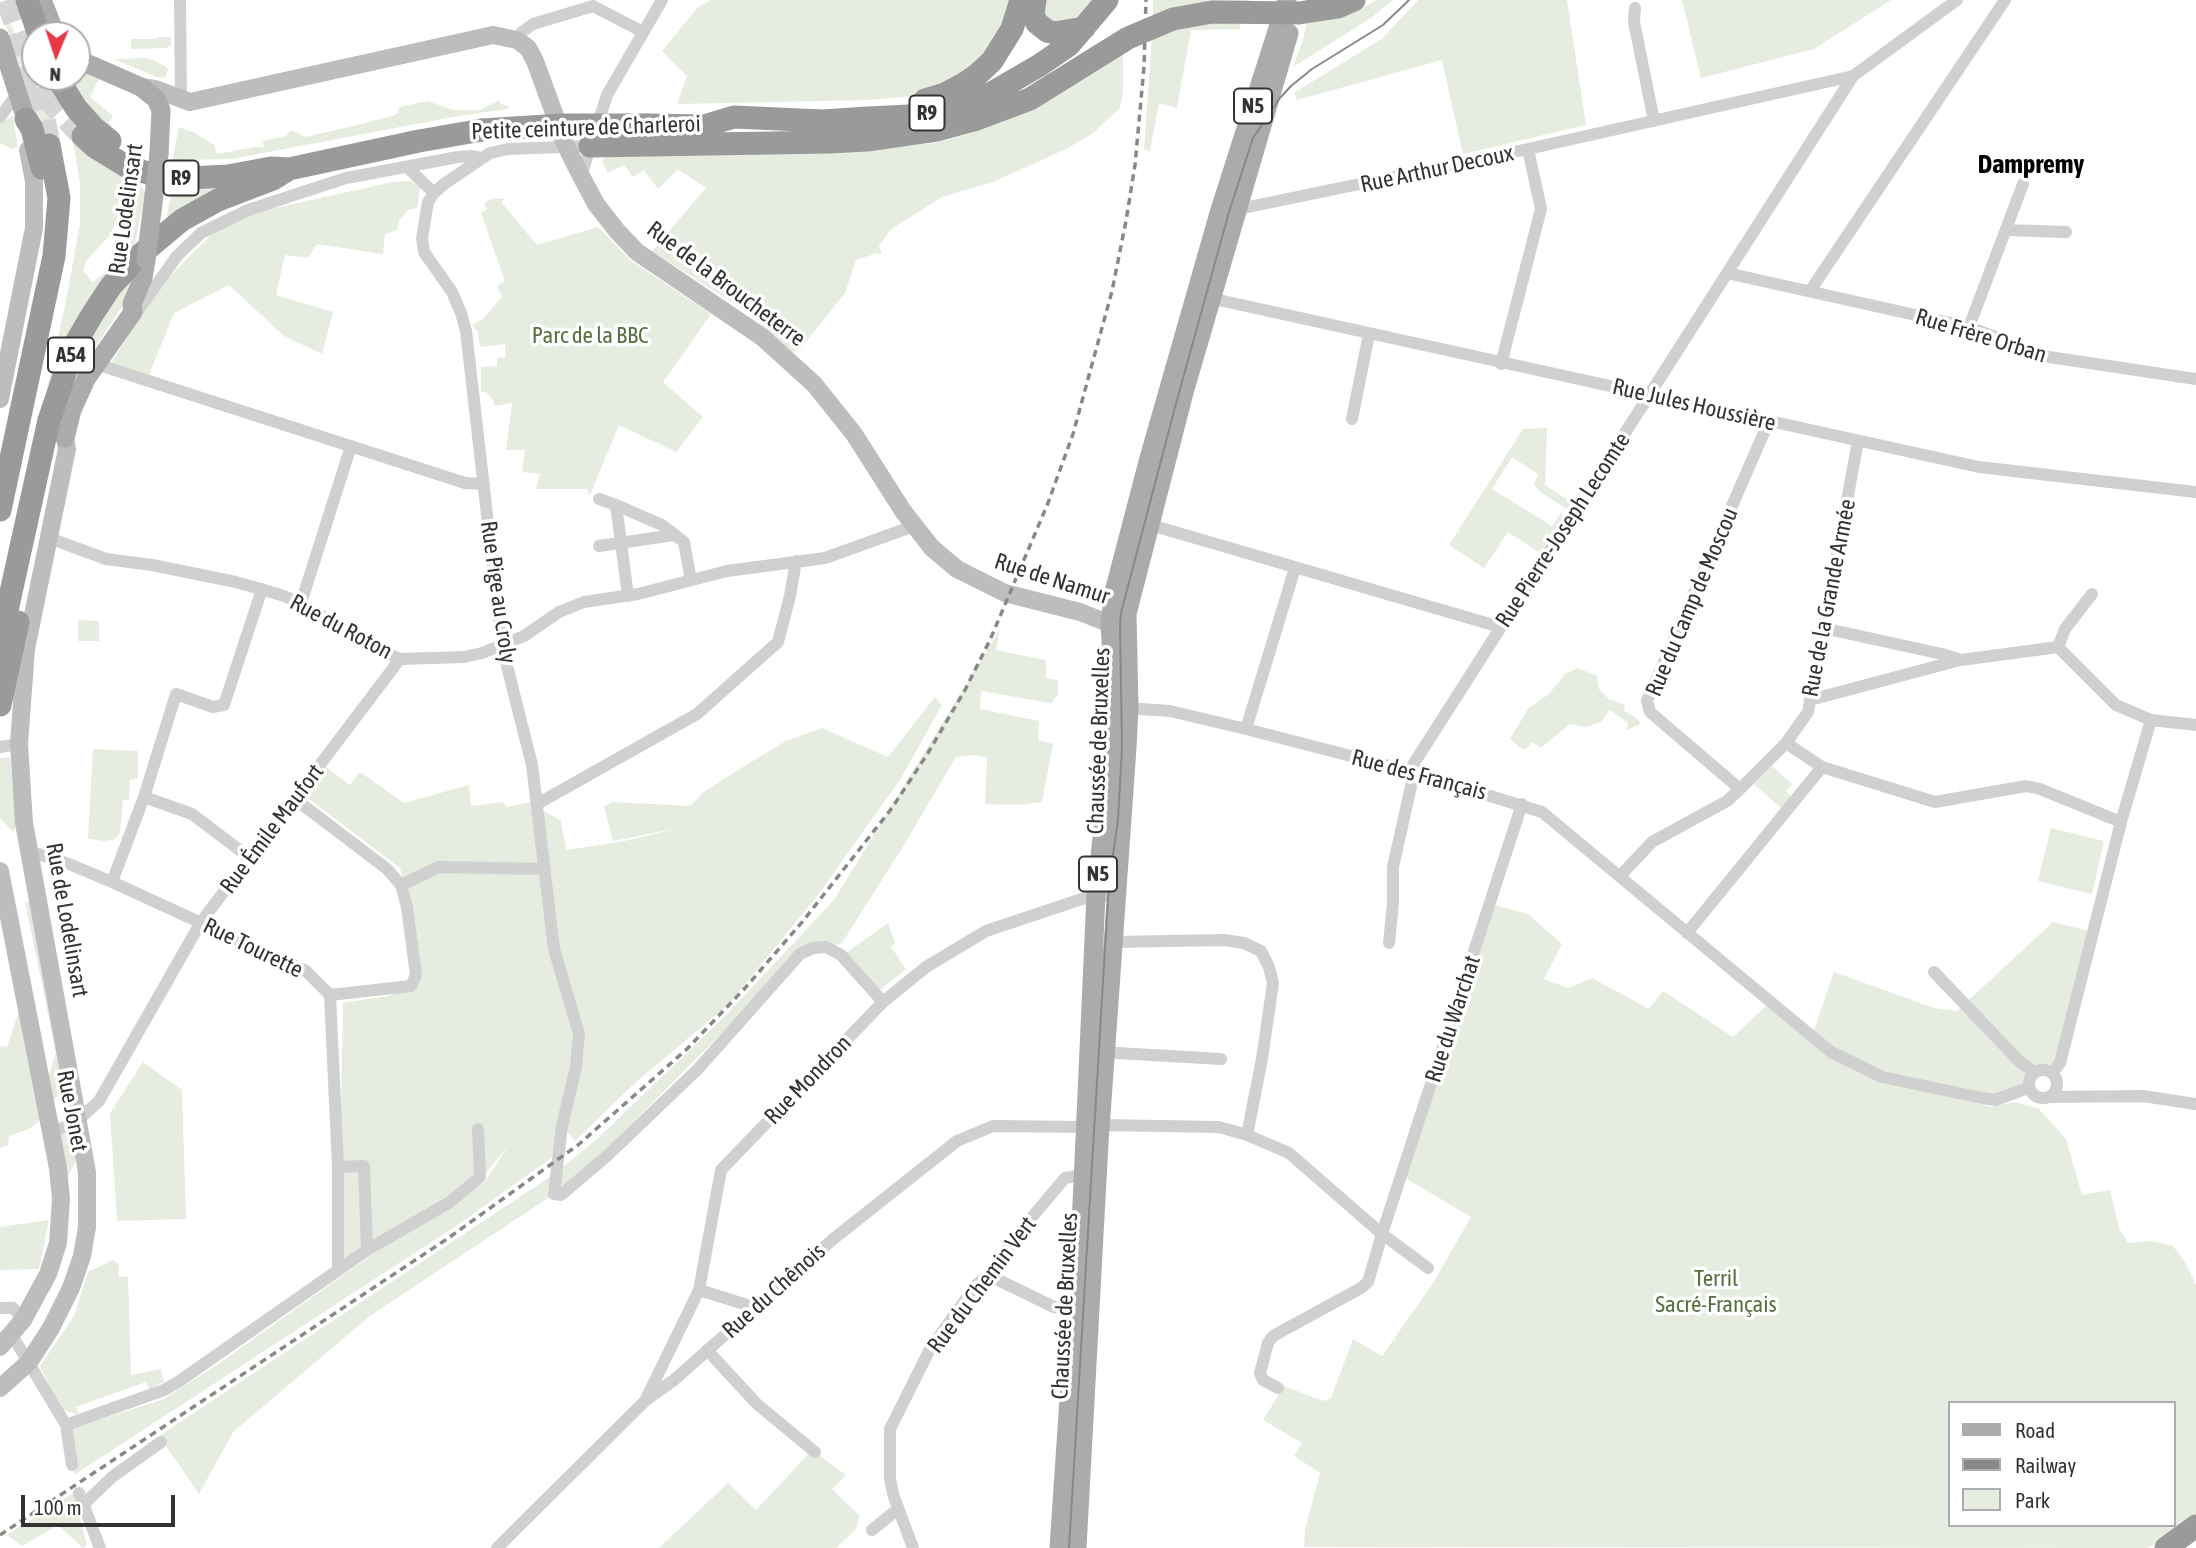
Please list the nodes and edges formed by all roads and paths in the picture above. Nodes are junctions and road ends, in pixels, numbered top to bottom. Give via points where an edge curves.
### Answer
1 (27, 0) edge
2 (42, 0) edge
3 (180, 0) edge
4 (662, 0) edge
5 (1021, 0) edge
6 (1035, 0) edge
7 (1107, 0) edge
8 (1286, 0) edge
9 (1298, 0) edge
10 (1354, 0) edge
11 (1957, 0) edge
12 (2005, 0) edge
13 (593, 3) edge
14 (1635, 8) dead end
15 (34, 21) edge
16 (50, 21) edge
17 (1087, 24) junction
18 (643, 32) junction
19 (0, 38) edge
20 (517, 40) junction
21 (1062, 50) junction
22 (91, 65) edge
23 (1853, 76) junction
24 (141, 87) junction
25 (66, 91) edge
26 (19, 93) junction
27 (185, 100) junction
28 (1005, 108) junction
29 (0, 117) edge
30 (777, 118) junction
31 (26, 119) junction
32 (1654, 121) junction
33 (704, 126) junction
34 (896, 135) junction
35 (83, 136) tunnel mouth
36 (50, 145) tunnel mouth
37 (160, 145) junction
38 (566, 146) junction
39 (590, 146) junction
40 (1528, 149) junction
41 (340, 157) junction
42 (482, 158) junction
43 (407, 167) junction
44 (289, 169) junction
45 (581, 176) junction
46 (2023, 184) dead end
47 (434, 193) junction
48 (1227, 212) junction
49 (2006, 230) junction
50 (2066, 232) dead end
51 (1727, 273) junction
52 (1810, 291) junction
53 (1203, 296) junction
54 (132, 312) junction
55 (1969, 327) junction
56 (1369, 334) junction
57 (96, 364) junction
58 (1501, 364) junction
59 (2196, 379) edge
60 (1651, 394) junction
61 (0, 399) edge
62 (1352, 419) dead end
63 (1769, 422) junction
64 (65, 438) junction
65 (1858, 441) junction
66 (351, 446) junction
67 (0, 453) edge
68 (484, 484) junction
69 (2196, 492) edge
70 (599, 499) dead end
71 (616, 505) junction
72 (0, 510) edge
73 (1141, 523) junction
74 (915, 526) junction
75 (674, 535) junction
76 (49, 538) junction
77 (621, 543) junction
78 (599, 546) dead end
79 (932, 548) joint
80 (796, 561) junction
81 (1295, 568) junction
82 (691, 580) junction
83 (262, 589) junction
84 (1114, 592) junction
85 (2092, 594) dead end
86 (628, 596) junction
87 (301, 603) junction
88 (1080, 612) junction
89 (1119, 624) junction
90 (1500, 627) junction
91 (1823, 628) junction
92 (0, 642) edge
93 (502, 646) junction
94 (2058, 647) junction
95 (400, 659) junction
96 (1961, 660) junction
97 (1810, 700) junction
98 (0, 705) edge
99 (1120, 707) junction
100 (2151, 720) junction
101 (2196, 724) edge
102 (1246, 729) junction
103 (1786, 743) junction
104 (19, 744) junction
105 (0, 747) edge
106 (1822, 767) junction
107 (1411, 772) junction
108 (1740, 789) junction
109 (144, 797) junction
110 (295, 799) junction
111 (537, 804) junction
112 (1522, 804) junction
113 (2121, 822) junction
114 (29, 851) junction
115 (250, 858) junction
116 (545, 869) junction
117 (0, 871) edge
118 (1620, 876) junction
119 (112, 882) junction
120 (401, 885) junction
121 (1096, 895) junction
122 (1116, 897) junction
123 (201, 922) junction
124 (1687, 933) junction
125 (1112, 942) junction
126 (1389, 943) dead end
127 (1934, 972) dead end
128 (330, 995) junction
129 (883, 1002) junction
130 (1097, 1052) junction
131 (1221, 1059) dead end
132 (2034, 1072) junction
133 (2052, 1073) junction
134 (2028, 1088) junction
135 (2049, 1097) junction
136 (2196, 1104) edge
137 (78, 1119) junction
138 (1094, 1125) junction
139 (478, 1129) dead end
140 (51, 1132) junction
141 (1247, 1135) junction
142 (338, 1167) junction
143 (1091, 1174) junction
144 (1382, 1234) junction
145 (366, 1250) junction
146 (1428, 1268) dead end
147 (338, 1270) junction
148 (988, 1275) junction
149 (699, 1290) junction
150 (0, 1308) edge
151 (757, 1308) junction
152 (1074, 1312) junction
153 (23, 1320) junction
154 (6, 1341) edge
155 (707, 1350) junction
156 (29, 1362) junction
157 (0, 1388) edge
158 (1278, 1388) dead end
159 (646, 1400) junction
160 (66, 1425) junction
161 (161, 1442) dead end
162 (815, 1452) dead end
163 (72, 1465) dead end
164 (898, 1509) junction
165 (2196, 1526) edge
166 (872, 1530) dead end
167 (2196, 1544) edge
168 (97, 1547) edge
169 (498, 1548) edge
170 (913, 1548) edge
171 (1059, 1548) edge
172 (1077, 1548) edge
173 (2166, 1548) edge
174 (2190, 1548) edge

1 - 15 highway
2 - 16 main road
3 - 27 street
4 - 18 street
5 - 30 highway via 1012,29 992,61 945,94 914,103 789,112
6 - 17 highway via 1033,15 1047,31 1063,32
7 - 17 highway, Petite ceinture de Charleroi / R9
8 - 48 main road, Chaussée de Bruxelles / N5
9 - 48 main road, Chaussée de Bruxelles / N5
10 - 28 highway, bridge via 1299,13 1183,16 1150,27 1030,99
11 - 23 street, Rue Arthur Decoux
12 - 52 street
13 - 18 street
13 - 20 street via 533,24
14 - 32 street
17 - 21 highway, Petite ceinture de Charleroi / R9
18 - 39 street via 607,96
19 - 26 main road
20 - 27 street via 493,35
20 - 38 street, Rue de la Broucheterre via 535,61
21 - 28 highway via 1045,76
21 - 30 highway, Petite ceinture de Charleroi / R9 via 990,94 939,111 822,121
22 - 24 main road
23 - 32 street, Rue Arthur Decoux
23 - 51 street, Rue Pierre-Joseph Lecomte
24 - 27 street
24 - 37 main road, Rue Lodelinsart via 161,110
25 - 41 highway via 94,128 142,158 213,165 310,149
26 - 29 street
26 - 31 main road
27 - 37 street, Rue Lodelinsart via 168,117
28 - 34 highway via 937,130
30 - 33 highway, Petite ceinture de Charleroi / R9 via 734,117
31 - 61 street via 34,228
31 - 67 highway via 44,178 46,223
32 - 40 street, Rue Arthur Decoux
33 - 34 highway
33 - 41 highway, Petite ceinture de Charleroi / R9, bridge via 562,125 460,132
34 - 39 highway via 829,142
35 - 44 highway, Petite ceinture de Charleroi / R9 via 111,158 154,175 202,178
36 - 72 highway, A54 via 59,198 54,256
37 - 54 main road, Rue Lodelinsart, bridge via 143,278
38 - 39 street
38 - 42 street via 508,149
38 - 45 street, Rue de la Broucheterre
39 - 45 street
40 - 48 street, Rue Arthur Decoux
40 - 58 street via 1542,209
41 - 44 highway, Petite ceinture de Charleroi / R9
42 - 43 street
42 - 47 street
43 - 47 street
43 - 54 street via 346,178 248,210 201,233
44 - 92 highway, A54 via 182,220 140,255 92,315 75,344 48,420
45 - 74 street, Rue de la Broucheterre via 596,204 637,252 762,337 814,384 854,434
46 - 49 street
47 - 68 street, Rue Pige au Croly via 424,216 424,252 452,292 466,331
48 - 53 main road, Chaussée de Bruxelles / N5
49 - 50 street
49 - 55 street
51 - 52 street, Rue Frère Orban
51 - 60 street, Rue Pierre-Joseph Lecomte
52 - 55 street, Rue Frère Orban
53 - 56 street, Rue Jules Houssière
53 - 73 main road, Chaussée de Bruxelles / N5
54 - 57 main road, Rue Lodelinsart
55 - 59 street, Rue Frère Orban via 2049,357
56 - 58 street, Rue Jules Houssière
56 - 62 street
57 - 64 main road, Rue Lodelinsart via 78,394
57 - 66 street
58 - 60 street, Rue Jules Houssière
60 - 63 street, Rue Jules Houssière
60 - 90 street, Rue Pierre-Joseph Lecomte
63 - 65 street, Rue Jules Houssière
63 - 108 street, Rue du Camp de Moscou via 1647,701 1650,712
64 - 76 street, Rue de Lodelinsart via 67,449
64 - 98 highway via 57,445
65 - 69 street, Rue Jules Houssière via 1979,467
65 - 91 street, Rue de la Grande Armée
66 - 68 street via 466,484
66 - 87 street
68 - 93 street, Rue Pige au Croly
70 - 71 street
71 - 75 street
71 - 77 street
73 - 81 street
73 - 84 main road, Chaussée de Bruxelles / N5
73 - 89 main road, Chaussée de Bruxelles / N5 via 1127,614
74 - 79 street, Rue de la Broucheterre
74 - 80 street, Rue du Roton via 825,558
75 - 77 street
75 - 82 street via 684,542
76 - 83 street, Rue du Roton via 106,559
76 - 104 street, Rue de Lodelinsart via 26,649
77 - 78 street
77 - 86 street
79 - 88 street, Rue de Namur via 979,582 1010,595
80 - 82 street, Rue du Roton
80 - 111 street via 778,642 697,714
81 - 90 street
81 - 102 street
82 - 86 street, Rue du Roton
83 - 87 street, Rue du Roton
83 - 109 street via 224,705 213,707 176,694
84 - 88 street
84 - 89 main road, Chaussée de Bruxelles / N5
85 - 94 street via 2065,629
86 - 93 street, Rue du Roton via 570,606
87 - 95 street, Rue du Roton
88 - 89 street, Rue de Namur
89 - 99 main road, Chaussée de Bruxelles / N5
90 - 107 street, Rue Pierre-Joseph Lecomte
91 - 96 street
91 - 97 street, Rue de la Grande Armée
93 - 95 street, Rue du Roton via 464,657
93 - 111 street, Rue Pige au Croly via 532,765
94 - 96 street
94 - 100 street via 2116,705
95 - 110 street, Rue Émile Maufort
96 - 97 street
97 - 103 street, Rue de la Grande Armée via 1808,712
99 - 102 street, Rue des Français via 1170,711
99 - 121 main road, Chaussée de Bruxelles / N5
99 - 122 main road, Chaussée de Bruxelles / N5
100 - 101 street
100 - 113 street
102 - 107 street, Rue des Français
103 - 106 street
103 - 108 street, Rue de la Grande Armée
104 - 105 street
104 - 114 street, Rue de Lodelinsart
106 - 113 street via 1935,802 2026,786
106 - 124 street
107 - 112 street, Rue des Français
107 - 126 street, Rue Pierre-Joseph Lecomte via 1393,867
108 - 118 street, Rue de la Grande Armée via 1727,801 1652,842
109 - 115 street via 192,814
109 - 119 street
110 - 115 street, Rue Émile Maufort
110 - 120 street via 387,869
111 - 116 street, Rue Pige au Croly
112 - 118 street, Rue des Français via 1542,812
112 - 144 street, Rue du Warchat
113 - 133 street via 2060,1063
114 - 119 street, Rue Tourette
114 - 137 street, Rue de Lodelinsart
115 - 123 street, Rue Émile Maufort
116 - 120 street via 439,867
116 - 129 street, Rue Pige au Croly via 554,949 579,1034 554,1194 561,1195 607,1156 698,1069 800,954 826,947 841,955
117 - 140 street, Rue Jonet
118 - 124 street, Rue des Français
119 - 123 street, Rue Tourette
120 - 128 street via 415,981 411,986
121 - 122 street, Rue Mondron
121 - 129 street, Rue Mondron via 986,931 926,967
121 - 130 main road, Chaussée de Bruxelles / N5
122 - 125 main road, Chaussée de Bruxelles / N5
123 - 128 street, Rue Tourette via 306,971
123 - 137 street, Rue Émile Maufort via 99,1101
124 - 134 street, Rue des Français via 1831,1052 1882,1077 1995,1100
125 - 130 main road, Chaussée de Bruxelles / N5
125 - 141 street via 1225,940 1261,951 1273,983
127 - 132 street
128 - 142 street
129 - 149 street, Rue Mondron via 721,1170
130 - 131 street
130 - 138 main road, Chaussée de Bruxelles / N5
132 - 133 street
132 - 134 street
133 - 135 street via 2056,1091
134 - 135 street via 2033,1096
135 - 136 street via 2143,1096
137 - 140 street, Rue Émile Maufort
137 - 156 street, Rue de Lodelinsart via 87,1172 82,1256 51,1328
138 - 141 street via 1219,1127
138 - 143 main road, Chaussée de Bruxelles / N5
138 - 151 street, Rue du Chênois via 993,1126 957,1141 832,1240
139 - 145 street via 480,1177 450,1202
140 - 153 street, Rue Jonet via 61,1199 58,1243 48,1274
141 - 144 street via 1289,1153
142 - 145 street via 364,1166
142 - 147 street
143 - 148 street, Rue du Chemin Vert via 1065,1178
143 - 152 main road, Chaussée de Bruxelles / N5
143 - 172 main road, Chaussée de Bruxelles / N5
144 - 146 street
144 - 158 street, Rue du Warchat via 1368,1282 1268,1343 1260,1373
145 - 147 street
147 - 160 street via 171,1386
148 - 152 street
148 - 164 street, Rue du Chemin Vert via 930,1349 890,1429 890,1478
149 - 151 street
149 - 159 street, Rue Mondron
150 - 153 street via 13,1308
151 - 155 street, Rue du Chênois
152 - 171 main road, Chaussée de Bruxelles / N5
153 - 154 street, Rue Jonet
154 - 156 street
155 - 159 street, Rue du Chênois
155 - 162 street via 757,1404
156 - 157 street, Rue de Lodelinsart
156 - 160 street
159 - 169 street, Rue du Chênois
160 - 163 street
161 - 168 street via 82,1499
164 - 166 street
164 - 170 street, Rue du Chemin Vert
165 - 173 highway
167 - 174 highway

